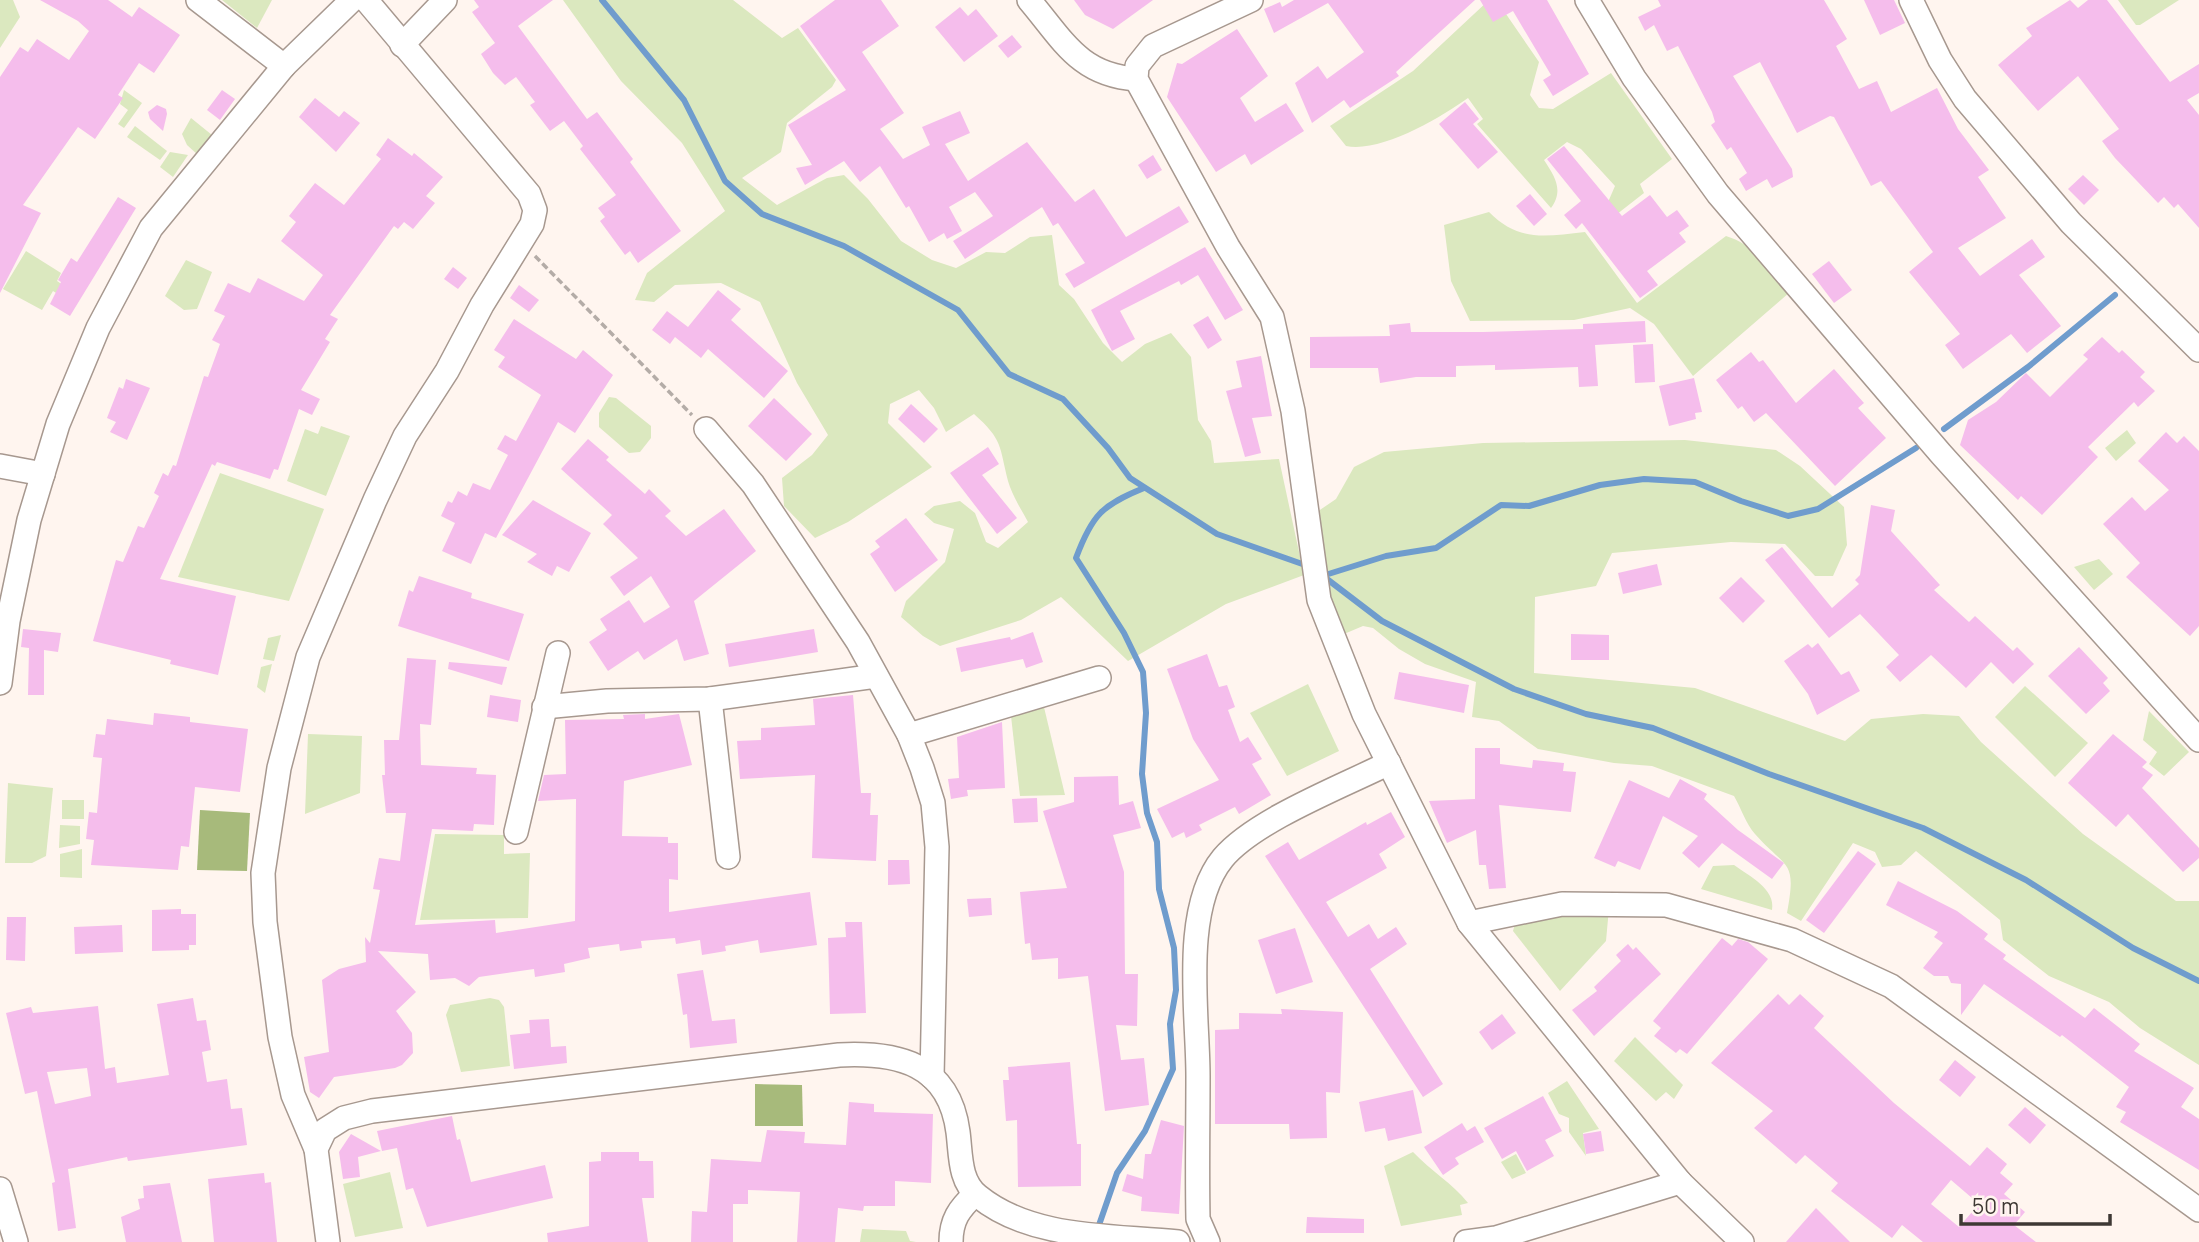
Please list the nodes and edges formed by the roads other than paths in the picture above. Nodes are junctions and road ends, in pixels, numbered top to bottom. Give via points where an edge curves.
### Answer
1 (198, 0) edge
2 (352, 0) edge
3 (366, 0) edge
4 (445, 0) edge
5 (1029, 0) edge
6 (1251, 0) edge
7 (1587, 0) edge
8 (1911, 0) edge
9 (402, 45) junction
10 (285, 66) junction
11 (1136, 79) junction
12 (2199, 350) edge
13 (706, 429) road end
14 (0, 466) edge
15 (43, 474) junction
16 (558, 653) dead end
17 (876, 677) junction
18 (1100, 678) dead end
19 (0, 683) edge
20 (710, 699) junction
21 (544, 707) junction
22 (909, 736) junction
23 (2199, 740) edge
24 (1389, 763) junction
25 (516, 832) dead end
26 (727, 857) dead end
27 (1469, 923) junction
28 (932, 1077) junction
29 (316, 1149) junction
30 (1680, 1182) junction
31 (0, 1189) edge
32 (975, 1194) junction
33 (2199, 1210) edge
34 (9, 1235) edge
35 (328, 1242) edge
36 (951, 1242) edge
37 (1178, 1242) edge
38 (1208, 1242) edge
39 (1466, 1242) edge
40 (1742, 1242) edge

1 - 10 street
2 - 10 street
3 - 9 street
4 - 9 street
5 - 11 street via 1084,64
6 - 11 street via 1153,46 1137,66
7 - 23 street via 1633,78 1718,194 1941,454
8 - 12 street via 1965,99 2071,223
9 - 29 street via 529,194 535,210 532,223 447,371 405,436 375,500 308,657 279,768 263,873 265,922 280,1037 293,1095
10 - 15 street via 150,228 97,328
11 - 24 street via 1272,317 1293,411 1319,600
13 - 17 street via 753,484 858,642
14 - 15 street
15 - 19 street via 26,533
16 - 21 street
17 - 20 street
17 - 22 street
18 - 22 street
20 - 21 street
20 - 26 street
21 - 25 street
22 - 28 street via 933,803 937,847
24 - 27 street
24 - 38 street via 1247,837 1224,857 1207,882 1196,960 1198,1219
27 - 30 street
27 - 33 street via 1562,904 1666,905 1792,940 1891,986
28 - 29 street via 909,1061 878,1053 839,1055 372,1111 344,1118 325,1130
28 - 32 street via 946,1098 957,1128 962,1173
29 - 35 street
30 - 39 street via 1496,1238
30 - 40 street
31 - 34 street
32 - 36 street via 959,1209 951,1227
32 - 37 street via 1000,1212 1042,1228

